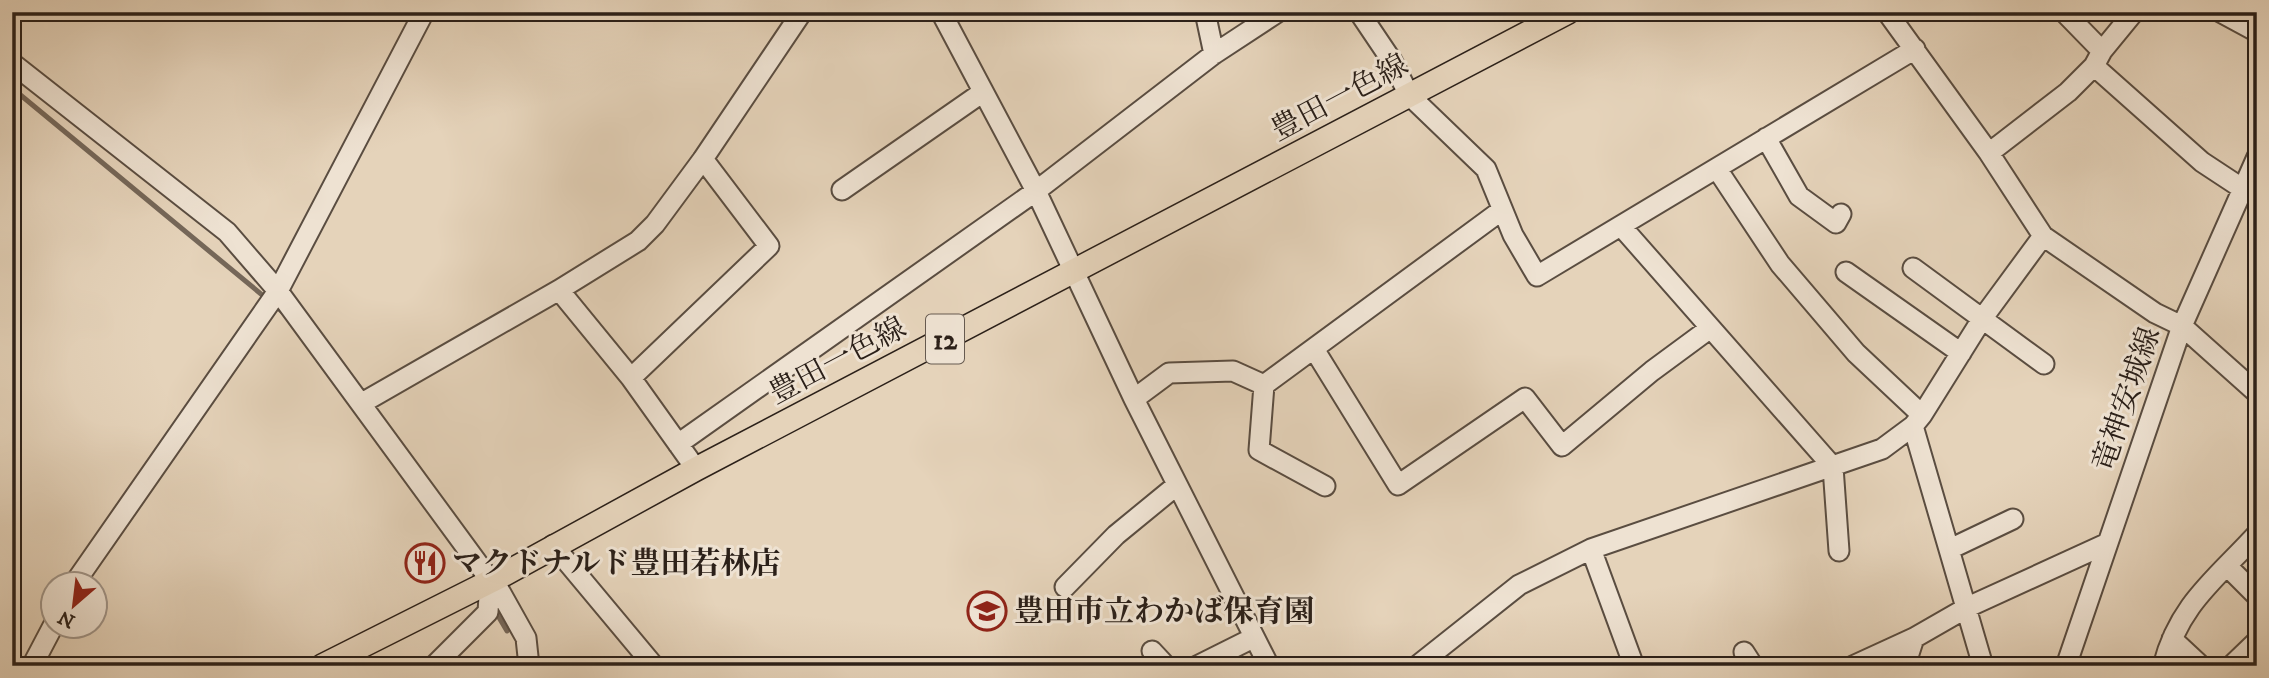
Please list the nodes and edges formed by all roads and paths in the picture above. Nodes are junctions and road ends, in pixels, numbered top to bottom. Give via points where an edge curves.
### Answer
1 (424, 12) edge
2 (802, 12) edge
3 (942, 12) edge
4 (1205, 12) edge
5 (1278, 12) edge
6 (1359, 12) edge
7 (1568, 12) edge
8 (1887, 12) edge
9 (2064, 12) edge
10 (2134, 12) edge
11 (2220, 12) edge
12 (2257, 32) edge
13 (1915, 49) junction
14 (1214, 54) junction
15 (2098, 58) junction
16 (12, 64) edge
17 (983, 92) junction
18 (1409, 95) junction
19 (1766, 138) junction
20 (1989, 153) junction
21 (703, 159) junction
22 (2255, 167) edge
23 (1717, 169) junction
24 (2243, 189) junction
25 (842, 190) dead end
26 (1036, 191) junction
27 (1502, 210) junction
28 (1841, 214) dead end
29 (1621, 226) junction
30 (2043, 236) junction
31 (1913, 268) dead end
32 (1076, 271) junction
33 (1846, 272) dead end
34 (559, 290) junction
35 (278, 291) junction
36 (1982, 319) junction
37 (2182, 326) junction
38 (1709, 329) junction
39 (1314, 349) junction
40 (1961, 354) junction
41 (2044, 364) dead end
42 (631, 378) junction
43 (1264, 385) junction
44 (2257, 393) edge
45 (1134, 399) junction
46 (362, 403) junction
47 (1918, 420) junction
48 (678, 444) junction
49 (1833, 467) junction
50 (696, 469) junction
51 (1177, 485) junction
52 (1325, 486) dead end
53 (2013, 519) dead end
54 (2257, 534) edge
55 (2108, 542) junction
56 (553, 545) junction
57 (1591, 549) junction
58 (1950, 549) junction
59 (1839, 551) dead end
60 (2227, 566) junction
61 (83, 570) edge
62 (491, 580) junction
63 (1066, 587) dead end
64 (2257, 596) edge
65 (1968, 607) junction
66 (1253, 638) junction
67 (1914, 638) junction
68 (2172, 639) junction
69 (45, 640) edge
70 (2257, 641) edge
71 (1152, 651) dead end
72 (32, 666) edge
73 (322, 666) edge
74 (433, 666) edge
75 (529, 666) edge
76 (654, 666) edge
77 (1166, 666) edge
78 (1197, 666) edge
79 (1269, 666) edge
80 (1417, 666) edge
81 (1634, 666) edge
82 (1853, 666) edge
83 (1905, 666) edge
84 (1983, 666) edge
85 (2066, 666) edge
86 (2163, 666) edge
87 (2201, 666) edge
88 (2231, 666) edge

1 - 35 street
2 - 21 street
3 - 17 street
4 - 14 street
5 - 14 street
6 - 18 street
7 - 18 main road, 豊田一色線 / 12
8 - 13 street
9 - 15 street
10 - 15 street
11 - 12 street
13 - 19 street
13 - 20 street
14 - 26 street
15 - 20 street via 2068,92
15 - 24 street via 2202,162
16 - 35 street via 211,217
17 - 25 street
17 - 26 street
18 - 27 street via 1486,169
18 - 32 main road, 豊田一色線 / 12
19 - 23 street
19 - 28 street via 1799,196 1836,223
20 - 30 street
21 - 34 street via 638,241
21 - 42 street via 769,246
22 - 24 street, 竜神安城線
23 - 29 street
23 - 47 street via 1780,264
24 - 37 street, 竜神安城線
26 - 32 street
26 - 48 street
27 - 29 street via 1537,276
27 - 39 street
29 - 38 street
30 - 36 street
30 - 37 street via 2155,313
31 - 36 street
32 - 45 street
32 - 50 main road, 豊田一色線 / 12
33 - 40 street
34 - 42 street
34 - 46 street
35 - 46 street
35 - 61 street
36 - 40 street
36 - 41 street
37 - 44 street
37 - 55 street, 竜神安城線
38 - 39 street via 1562,446 1525,398 1398,485
38 - 49 street
39 - 43 street
40 - 47 street
42 - 48 street
43 - 45 street via 1233,371 1169,373
43 - 52 street via 1259,450
45 - 51 street
46 - 62 street
47 - 49 street via 1882,449
47 - 58 street
48 - 50 street
49 - 57 street
49 - 59 street
50 - 56 main road, 豊田一色線 / 12
51 - 63 street via 1116,535
51 - 66 street
53 - 58 street
54 - 60 street
55 - 65 street
55 - 85 street, 竜神安城線
56 - 62 main road, 豊田一色線 / 12
56 - 76 street
57 - 80 street via 1519,585
57 - 81 street
58 - 65 street
60 - 64 street
60 - 68 street via 2189,604
62 - 73 main road, 豊田一色線 / 12
62 - 74 street via 488,612
62 - 75 street via 526,638
65 - 67 street
65 - 84 street
66 - 78 street
66 - 79 street
67 - 82 street
67 - 83 street
68 - 86 street
68 - 87 street
69 - 72 street
70 - 88 street
71 - 77 street

